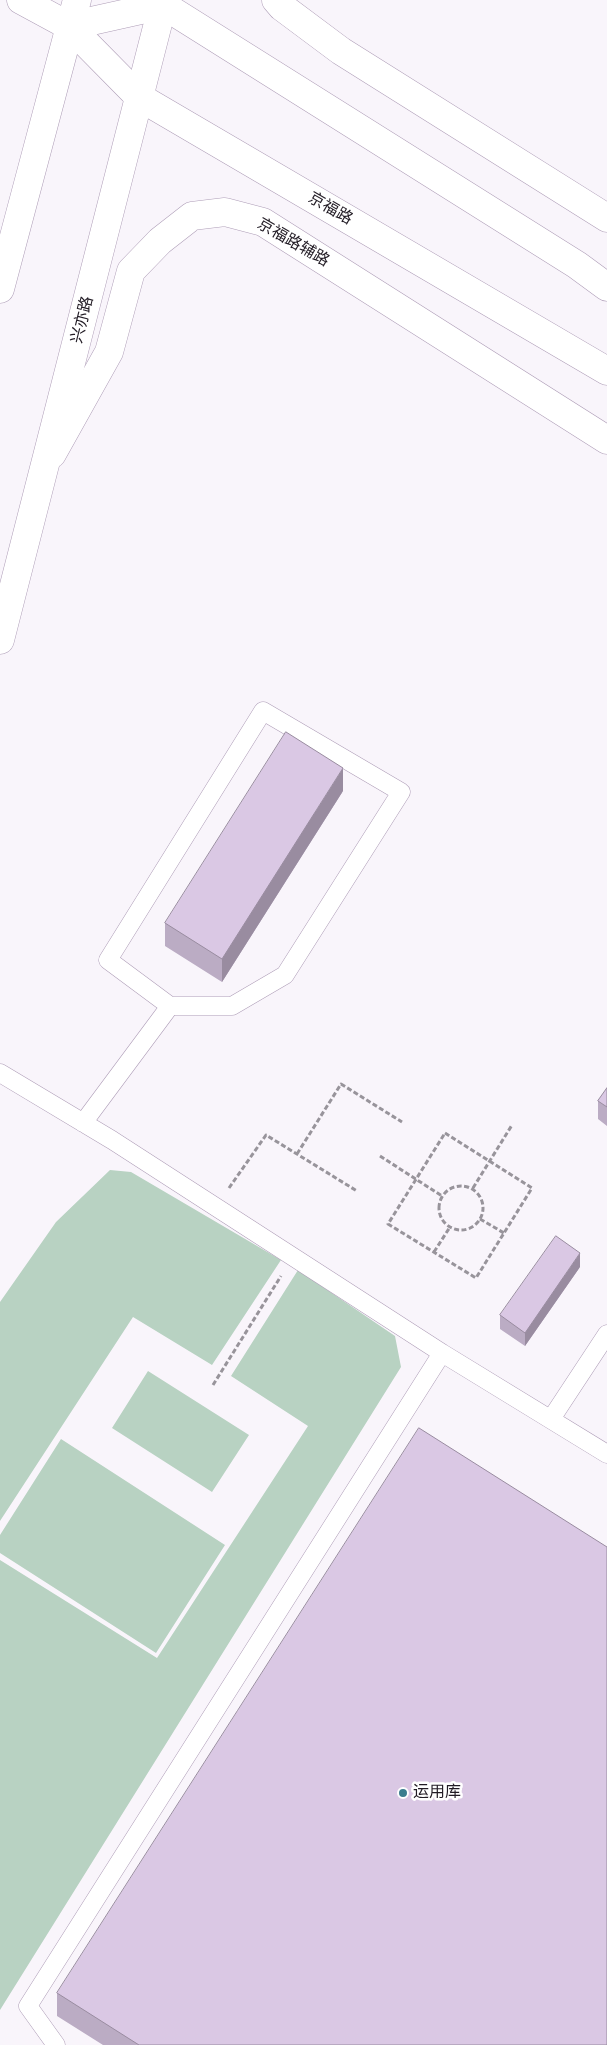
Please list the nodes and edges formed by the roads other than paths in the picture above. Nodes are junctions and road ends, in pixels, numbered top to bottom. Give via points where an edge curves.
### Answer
1 (21, 0) edge
2 (77, 0) edge
3 (276, 0) edge
4 (163, 3) edge
5 (69, 26) junction
6 (138, 97) junction
7 (607, 218) edge
8 (607, 287) edge
9 (0, 289) edge
10 (607, 371) edge
11 (607, 440) edge
12 (47, 462) junction
13 (0, 640) edge
14 (170, 1006) junction
15 (0, 1073) edge
16 (83, 1123) junction
17 (607, 1334) edge
18 (442, 1352) junction
19 (551, 1419) junction
20 (607, 1454) edge
21 (56, 2045) edge

1 - 5 main road, 京福路
2 - 5 main road
3 - 7 main road via 341,51
4 - 5 main road
4 - 6 main road, 兴亦路
4 - 8 main road
5 - 6 main road, 京福路
5 - 9 main road
6 - 10 main road, 京福路
6 - 12 main road, 兴亦路
11 - 12 main road, 京福路辅路 via 263,222 225,212 192,216 160,241 131,271 109,352
12 - 13 main road, 兴亦路
14 - 14 lane via 232,1006 285,976 401,792 262,711 108,960
14 - 16 lane
15 - 16 lane
16 - 18 lane
17 - 19 lane
18 - 19 lane
18 - 21 lane via 28,2006
19 - 20 lane

